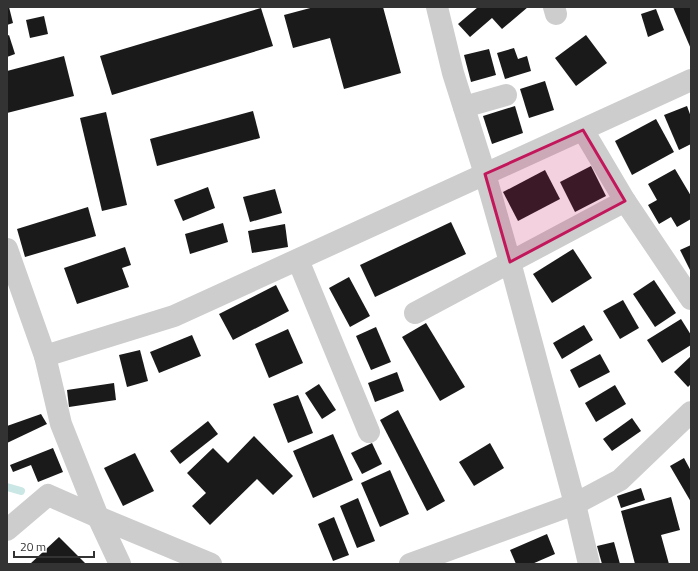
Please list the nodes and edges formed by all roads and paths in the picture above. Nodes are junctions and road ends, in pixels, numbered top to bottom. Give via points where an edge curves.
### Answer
1 (437, 7) edge
2 (691, 80) edge
3 (506, 95) dead end
4 (464, 107) junction
5 (583, 130) junction
6 (485, 174) junction
7 (625, 201) junction
8 (7, 249) edge
9 (298, 260) junction
10 (510, 262) junction
11 (691, 299) edge
12 (415, 313) dead end
13 (45, 356) junction
14 (691, 412) edge
15 (369, 432) dead end
16 (575, 504) junction
17 (98, 517) junction
18 (7, 530) edge
19 (120, 564) edge
20 (211, 564) edge
21 (410, 564) edge
22 (589, 564) edge

1 - 4 street
2 - 5 street
3 - 4 street
4 - 6 street
5 - 6 street
5 - 7 street
6 - 9 street
6 - 10 street
7 - 10 street
7 - 11 street
8 - 13 street
9 - 13 street via 174,316
9 - 15 street
10 - 12 street
10 - 16 street
13 - 17 street via 61,424
14 - 16 street via 620,480
16 - 21 street
16 - 22 street
17 - 18 street via 48,495
17 - 19 street
17 - 20 street

